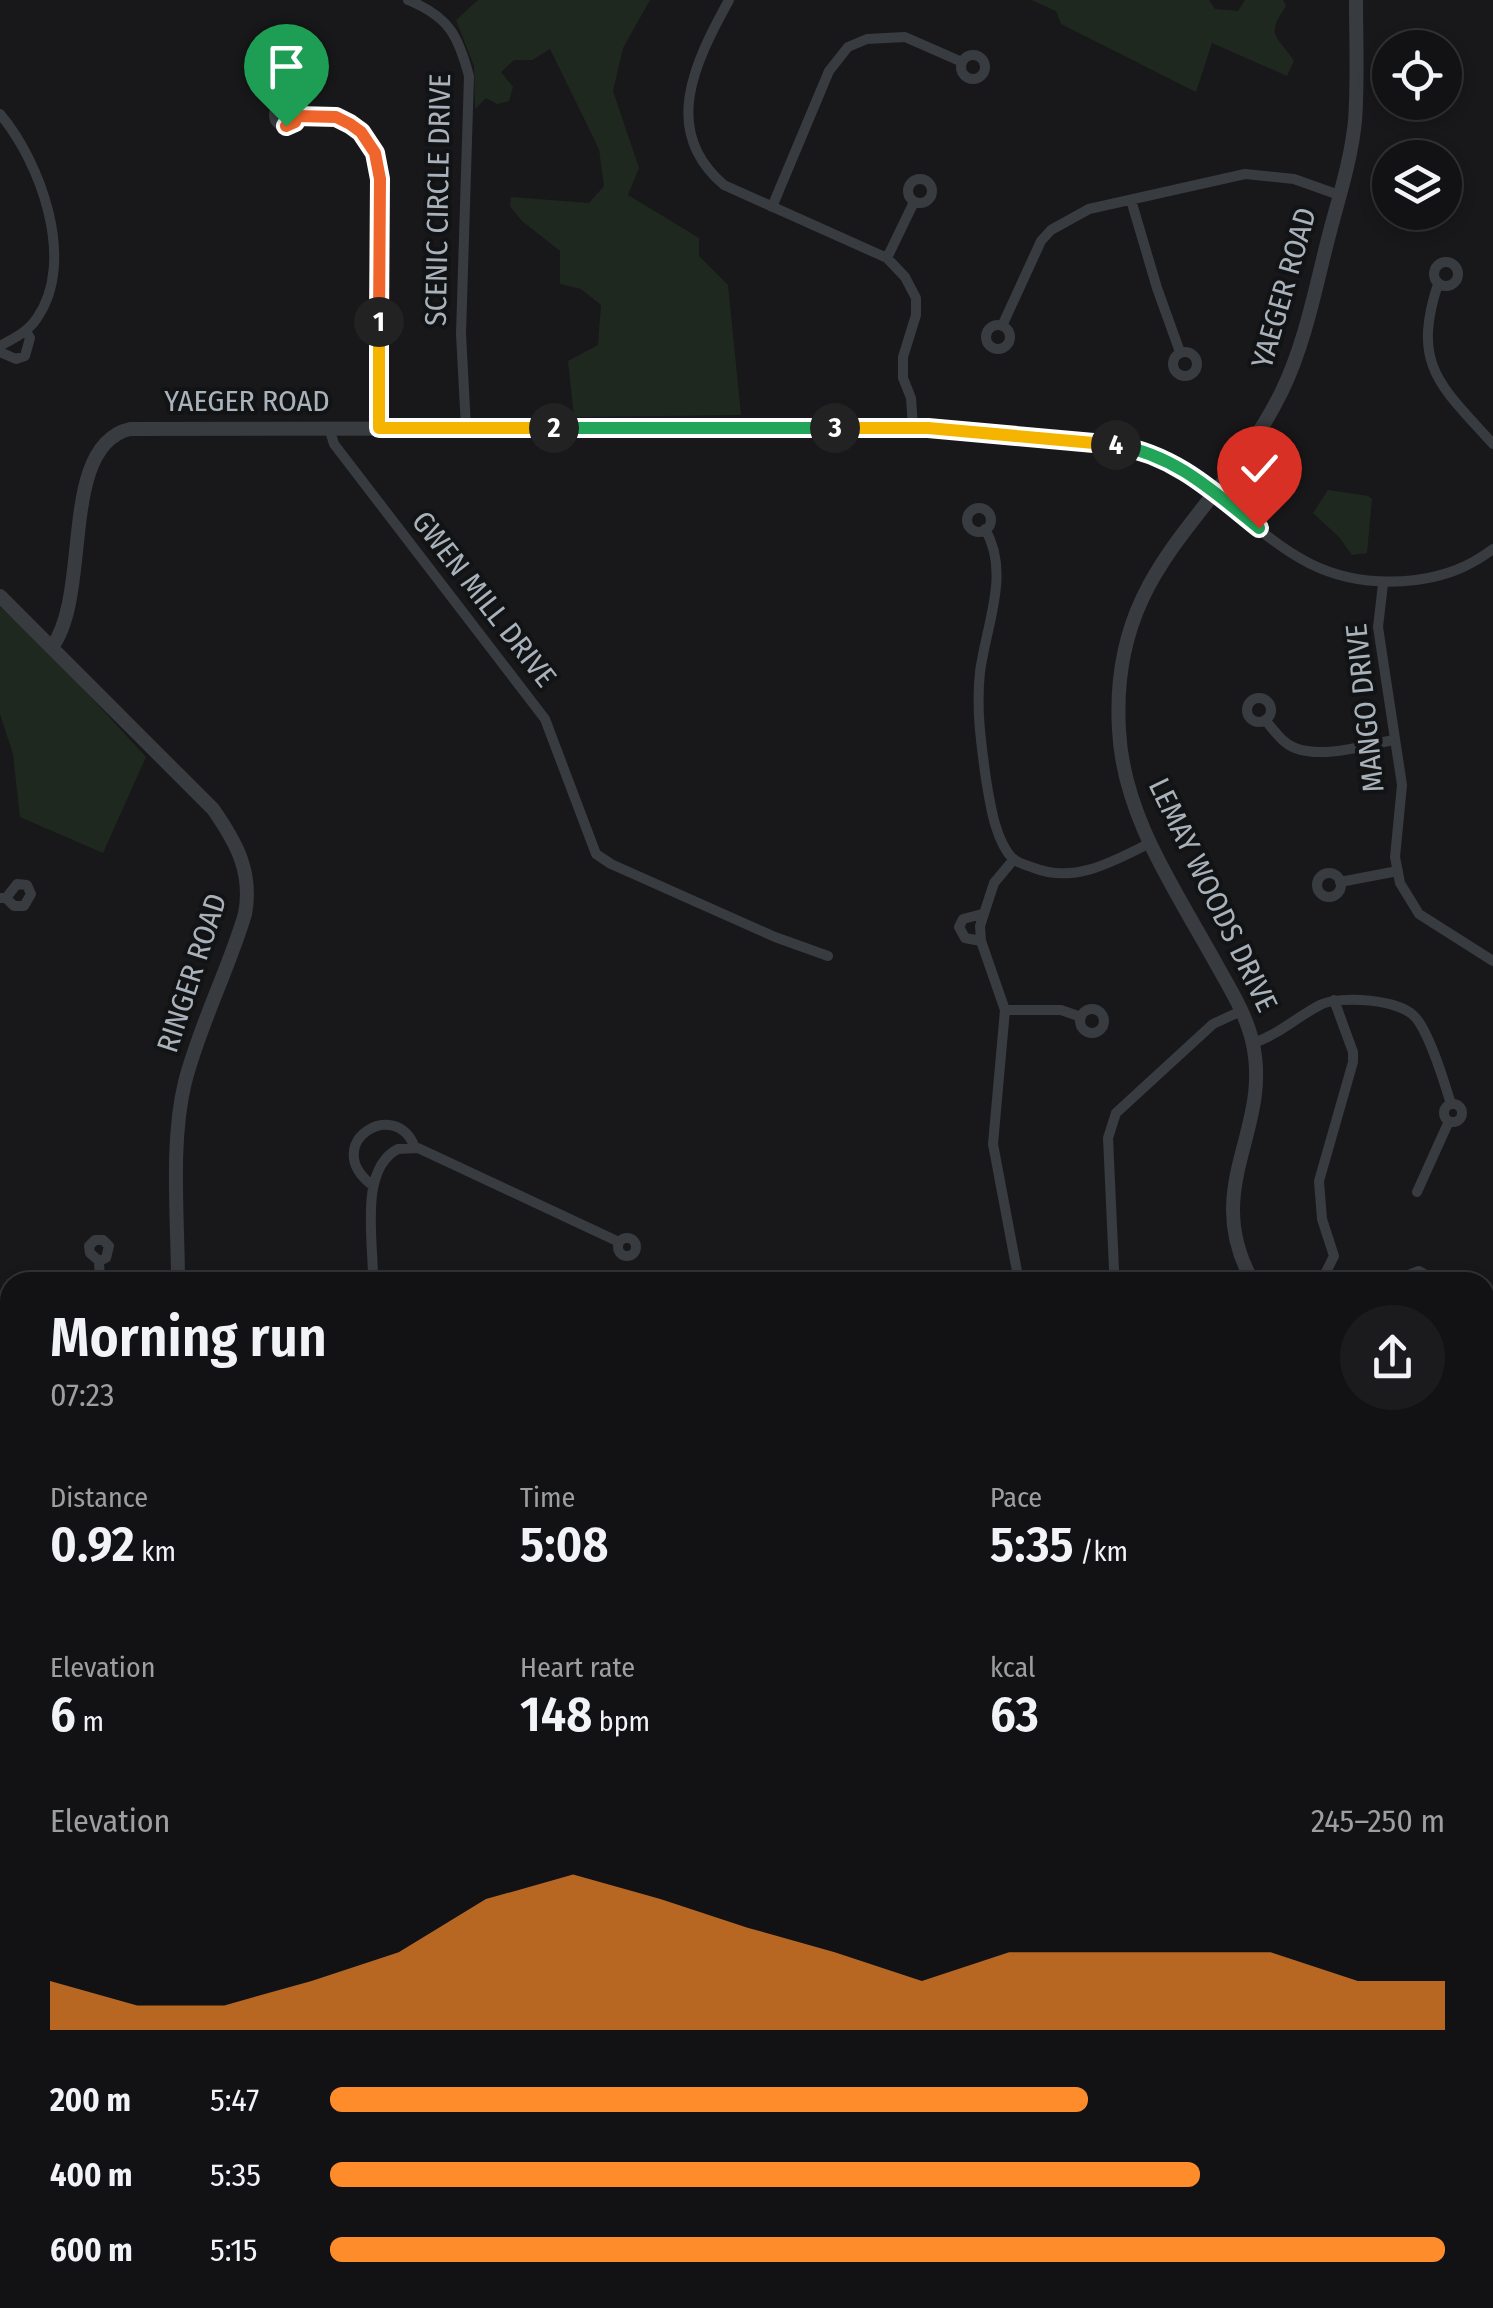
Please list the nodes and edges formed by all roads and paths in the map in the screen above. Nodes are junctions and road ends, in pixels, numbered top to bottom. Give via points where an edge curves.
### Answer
1 (408, 0) edge
2 (729, 0) edge
3 (1356, 0) edge
4 (962, 62) dead end
5 (0, 114) edge
6 (297, 116) dead end
7 (1339, 195) junction
8 (1131, 200) junction
9 (914, 202) dead end
10 (772, 207) junction
11 (887, 258) junction
12 (1438, 284) dead end
13 (1002, 326) dead end
14 (26, 331) junction
15 (0, 349) edge
16 (1180, 352) dead end
17 (329, 428) junction
18 (379, 428) junction
19 (466, 428) junction
20 (913, 428) junction
21 (1493, 444) edge
22 (1214, 491) junction
23 (985, 530) dead end
24 (1493, 549) edge
25 (1383, 584) junction
26 (0, 596) edge
27 (52, 646) junction
28 (1265, 720) dead end
29 (1394, 740) junction
30 (1150, 843) junction
31 (1014, 859) junction
32 (1398, 871) junction
33 (1340, 882) dead end
34 (982, 914) junction
35 (982, 942) junction
36 (828, 956) dead end
37 (1493, 961) edge
38 (1334, 1000) junction
39 (1005, 1010) junction
40 (1242, 1011) junction
41 (1081, 1017) dead end
42 (1253, 1043) junction
43 (415, 1148) junction
44 (372, 1184) junction
45 (1417, 1192) dead end
46 (619, 1242) dead end
47 (99, 1261) dead end
48 (1114, 1269) dead end
49 (100, 1272) edge
50 (178, 1272) edge
51 (373, 1272) edge
52 (1017, 1272) edge
53 (1249, 1272) edge
54 (1326, 1272) edge

1 - 19 street, SCENIC CIRCLE DRIVE via 451,26 469,76 461,334
2 - 10 street via 691,85 688,131 705,169
3 - 7 street, YAEGER ROAD via 1354,123
4 - 10 street via 905,37 848,47 829,71
5 - 14 street via 36,171 53,242 48,298
6 - 18 street via 350,124 378,166
7 - 8 street via 1265,174
7 - 22 street, YAEGER ROAD via 1288,376
8 - 13 street via 1089,209 1051,230 1030,260
8 - 16 street
9 - 11 street
10 - 11 street
11 - 20 street via 916,298 903,357
12 - 21 street via 1427,329 1433,370
14 - 15 street
14 - 15 street via 25,356 16,359
17 - 18 street, YAEGER ROAD
17 - 27 street, YAEGER ROAD via 144,428 108,438 91,465 68,614
17 - 36 street, GWEN MILL DRIVE via 404,539 545,720 596,854
18 - 19 street, YAEGER ROAD
19 - 20 street, YAEGER ROAD
20 - 22 street, YAEGER ROAD via 1128,447 1163,458
22 - 25 street via 1308,562 1335,576
22 - 30 street, LEMAY WOODS DRIVE via 1149,582 1124,653 1121,754
23 - 31 street via 998,565 977,716 992,806
24 - 25 street via 1436,577
25 - 29 street, MANGO DRIVE via 1378,627
26 - 27 street, RINGER ROAD
27 - 50 street, RINGER ROAD via 212,808 246,870 245,914 182,1098
28 - 29 street via 1284,742 1308,751
29 - 32 street, MANGO DRIVE via 1402,786
30 - 31 street via 1079,873 1052,874
30 - 40 street, LEMAY WOODS DRIVE
31 - 34 street via 994,883
32 - 33 street
32 - 37 street, MANGO DRIVE via 1419,914
34 - 35 street
34 - 35 street via 959,927 965,938
35 - 39 street
38 - 42 street
38 - 45 street via 1372,1001 1416,1017 1451,1104 1460,1106 1462,1115 1449,1121
38 - 54 street via 1353,1062 1319,1181 1334,1256
39 - 41 street via 1061,1010
39 - 52 street via 993,1144
40 - 42 street, LEMAY WOODS DRIVE
40 - 48 street via 1213,1024 1116,1112 1108,1138
42 - 53 street, LEMAY WOODS DRIVE via 1254,1106 1232,1206
43 - 44 street via 390,1153
43 - 44 street via 402,1129 369,1128 353,1156
43 - 46 street
44 - 51 street
47 - 49 street

